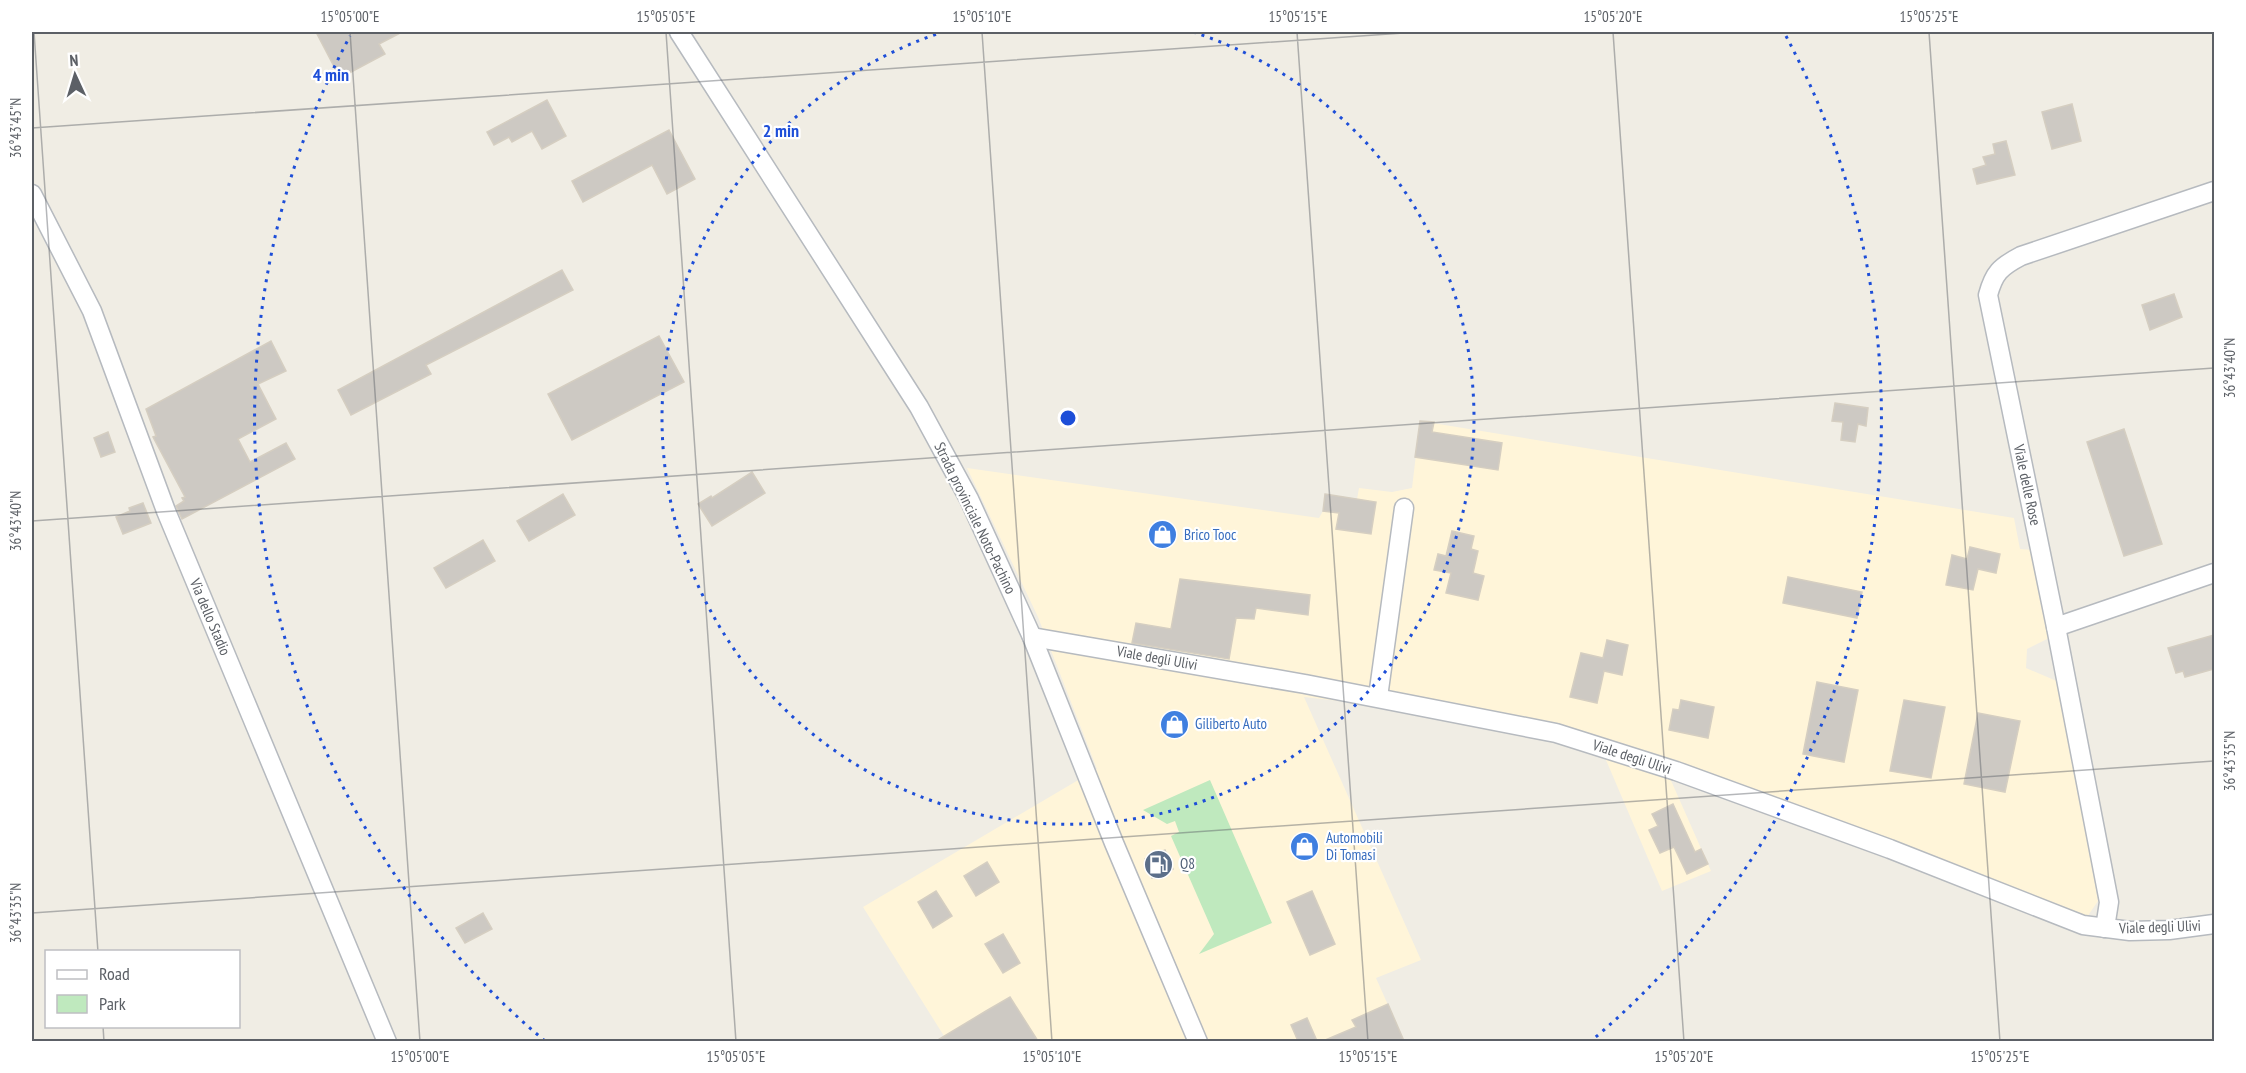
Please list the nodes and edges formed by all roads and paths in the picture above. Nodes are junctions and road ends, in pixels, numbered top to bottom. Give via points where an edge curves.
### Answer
1 (679, 32) edge
2 (2214, 191) edge
3 (32, 194) edge
4 (1404, 508) dead end
5 (2214, 573) edge
6 (2056, 627) junction
7 (1032, 637) junction
8 (1378, 697) junction
9 (2214, 924) edge
10 (2105, 928) junction
11 (387, 1041) edge
12 (1198, 1041) edge

1 - 7 street, Strada provinciale Noto-Pachino via 919,407 969,499
2 - 6 street, Viale delle Rose via 2021,256 2005,264 1993,278 1988,295
3 - 11 street, Via dello Stadio via 92,311 166,511
4 - 8 street
5 - 6 street
6 - 10 street, Viale delle Rose via 2109,902
7 - 8 street, Viale degli Ulivi
7 - 12 street, Strada provinciale Noto-Pachino
8 - 10 street, Viale degli Ulivi via 1556,733 1676,771 2083,925
9 - 10 street, Viale degli Ulivi via 2169,930

